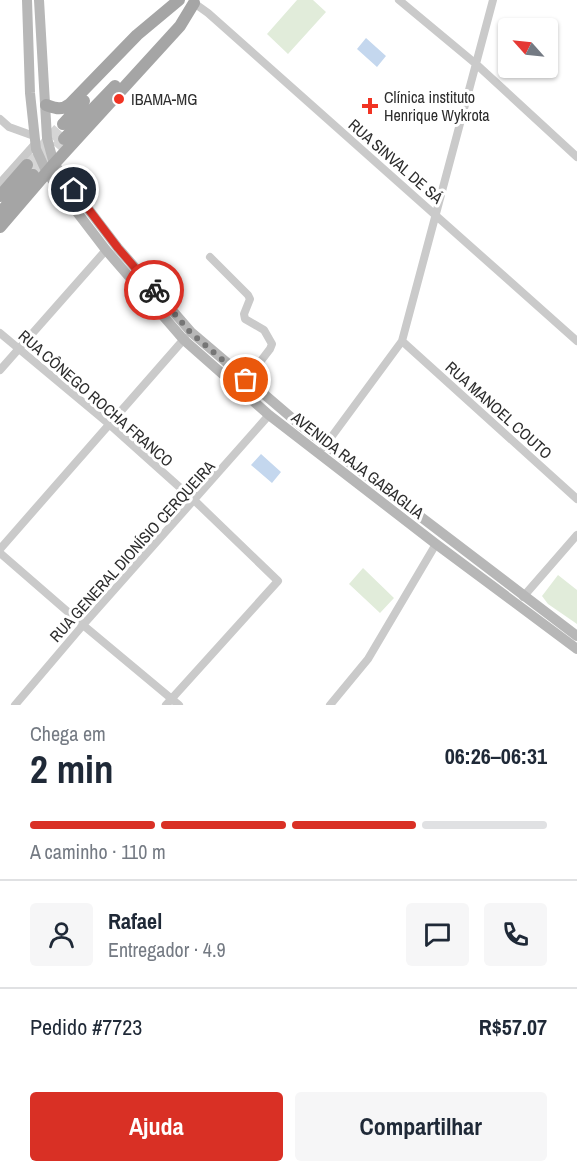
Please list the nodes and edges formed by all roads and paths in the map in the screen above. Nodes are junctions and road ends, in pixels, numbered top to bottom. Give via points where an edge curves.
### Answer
1 (27, 0) edge
2 (33, 0) edge
3 (39, 0) edge
4 (179, 0) edge
5 (399, 0) edge
6 (493, 0) edge
7 (196, 2) edge
8 (41, 32) junction
9 (476, 64) junction
10 (46, 105) junction
11 (0, 119) edge
12 (63, 124) tunnel mouth
13 (64, 139) tunnel mouth
14 (34, 140) junction
15 (577, 156) edge
16 (50, 168) junction
17 (0, 183) edge
18 (0, 196) edge
19 (0, 213) edge
20 (436, 213) junction
21 (0, 227) edge
22 (106, 250) junction
23 (210, 256) dead end
24 (0, 333) edge
25 (187, 336) junction
26 (402, 341) junction
27 (577, 341) edge
28 (18, 350) junction
29 (0, 370) edge
30 (246, 380) junction
31 (269, 415) junction
32 (108, 424) junction
33 (299, 424) junction
34 (322, 449) junction
35 (577, 499) edge
36 (195, 501) junction
37 (577, 535) edge
38 (436, 544) junction
39 (0, 551) edge
40 (479, 577) junction
41 (523, 597) junction
42 (83, 625) junction
43 (577, 636) edge
44 (577, 649) edge
45 (169, 702) edge
46 (15, 705) edge
47 (179, 705) edge
48 (332, 705) edge

1 - 14 main road
2 - 8 main road via 35,21
3 - 8 main road
4 - 10 main road via 137,34 65,108
4 - 12 main road
5 - 9 street
6 - 9 street
7 - 13 main road
7 - 16 main road via 174,33
7 - 20 street, RUA SINVAL DE SÁ
8 - 10 main road
9 - 15 street
9 - 20 street
10 - 16 main road
11 - 14 street
14 - 16 main road
14 - 17 street
16 - 21 main road
16 - 22 main road, AVENIDA RAJA GABAGLIA
16 - 25 main road, AVENIDA RAJA GABAGLIA
18 - 19 main road via 30,170
20 - 26 street
20 - 27 street, RUA SINVAL DE SÁ
22 - 25 main road, AVENIDA RAJA GABAGLIA
22 - 28 street
23 - 30 street via 248,295 245,319 264,330 272,344
24 - 28 street, RUA CÔNEGO ROCHA FRANCO
25 - 30 main road, AVENIDA RAJA GABAGLIA
25 - 31 main road, AVENIDA RAJA GABAGLIA
25 - 32 street
26 - 34 street
26 - 35 street, RUA MANOEL COUTO
28 - 29 street
28 - 32 street, RUA CÔNEGO ROCHA FRANCO
30 - 33 main road, AVENIDA RAJA GABAGLIA
31 - 33 main road via 279,413
31 - 34 main road, AVENIDA RAJA GABAGLIA
31 - 36 street, RUA GENERAL DIONÍSIO CERQUEIRA
32 - 36 street, RUA CÔNEGO ROCHA FRANCO
32 - 39 street
33 - 34 main road, AVENIDA RAJA GABAGLIA
34 - 38 main road, AVENIDA RAJA GABAGLIA
34 - 41 main road, AVENIDA RAJA GABAGLIA
36 - 42 street, RUA GENERAL DIONÍSIO CERQUEIRA
36 - 45 street, RUA CÔNEGO ROCHA FRANCO via 278,581
37 - 41 street
38 - 40 main road, AVENIDA RAJA GABAGLIA
38 - 48 street via 368,659
39 - 42 street
40 - 41 main road via 514,597
40 - 44 main road, AVENIDA RAJA GABAGLIA
41 - 43 main road, AVENIDA RAJA GABAGLIA
42 - 45 street
42 - 46 street, RUA GENERAL DIONÍSIO CERQUEIRA
45 - 47 street

